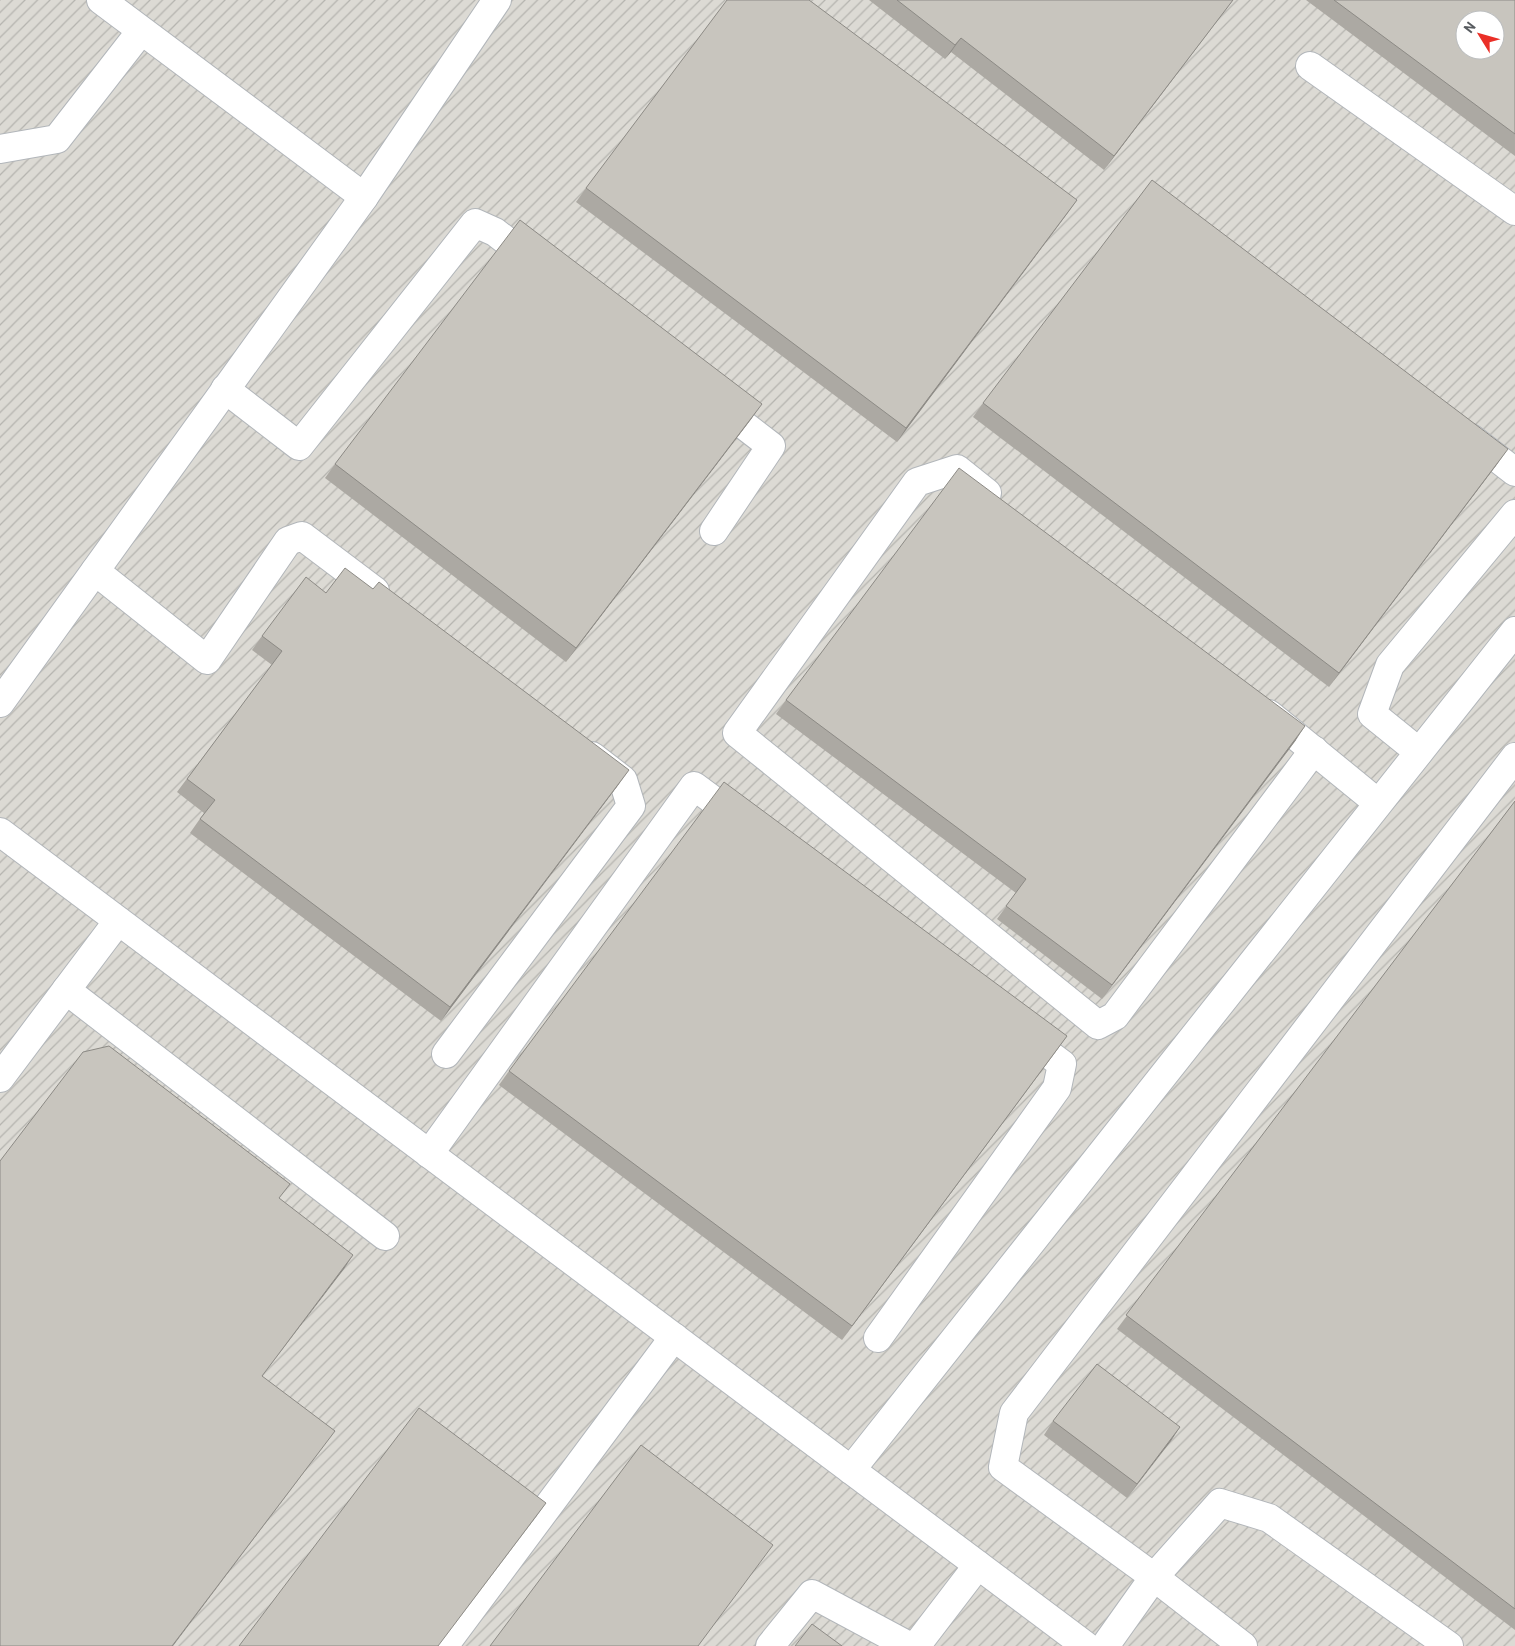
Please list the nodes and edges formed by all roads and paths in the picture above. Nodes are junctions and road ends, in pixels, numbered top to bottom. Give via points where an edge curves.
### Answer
1 (102, 0) edge
2 (496, 0) edge
3 (141, 32) junction
4 (1310, 66) dead end
5 (0, 149) edge
6 (364, 197) junction
7 (1515, 211) edge
8 (558, 281) edge
9 (692, 385) edge
10 (225, 389) junction
11 (1453, 424) edge
12 (1515, 472) edge
13 (1004, 506) edge
14 (1515, 514) edge
15 (714, 531) dead end
16 (95, 571) junction
17 (396, 608) edge
18 (1515, 631) edge
19 (1252, 701) edge
20 (0, 703) edge
21 (569, 738) edge
22 (1314, 750) junction
23 (1420, 752) junction
24 (1515, 757) edge
25 (1378, 803) junction
26 (0, 832) edge
27 (756, 833) edge
28 (118, 921) junction
29 (66, 990) junction
30 (1007, 1022) edge
31 (446, 1054) dead end
32 (0, 1078) edge
33 (429, 1154) junction
34 (385, 1236) dead end
35 (674, 1337) junction
36 (878, 1338) dead end
37 (851, 1470) junction
38 (978, 1565) junction
39 (1154, 1577) junction
40 (444, 1646) edge
41 (770, 1646) edge
42 (909, 1646) edge
43 (916, 1646) edge
44 (1086, 1646) edge
45 (1105, 1646) edge
46 (1243, 1646) edge
47 (1449, 1646) edge

1 - 3 street
2 - 6 street
3 - 5 street via 57,139
3 - 6 street
4 - 7 street
6 - 10 street
8 - 10 street via 495,232 475,223 299,446
9 - 15 street via 772,446
10 - 16 street
11 - 12 street
13 - 22 street via 957,470 916,482 737,733 1098,1025 1115,1016
14 - 23 street via 1390,665 1372,714
16 - 17 street via 207,660 288,541 302,536
16 - 20 street
18 - 23 street
19 - 22 street
21 - 31 street via 624,780 630,806
22 - 25 street
23 - 25 street
24 - 39 street via 1014,1414 1003,1467
25 - 37 street
26 - 28 street
27 - 33 street via 694,786
28 - 29 street
28 - 33 street
29 - 32 street
29 - 34 street
30 - 36 street via 1062,1064 1057,1088
33 - 35 street
35 - 37 street
35 - 40 street
37 - 38 street
38 - 43 street
38 - 44 street
39 - 45 street
39 - 46 street
39 - 47 street via 1220,1503 1269,1518
41 - 42 street via 812,1594

